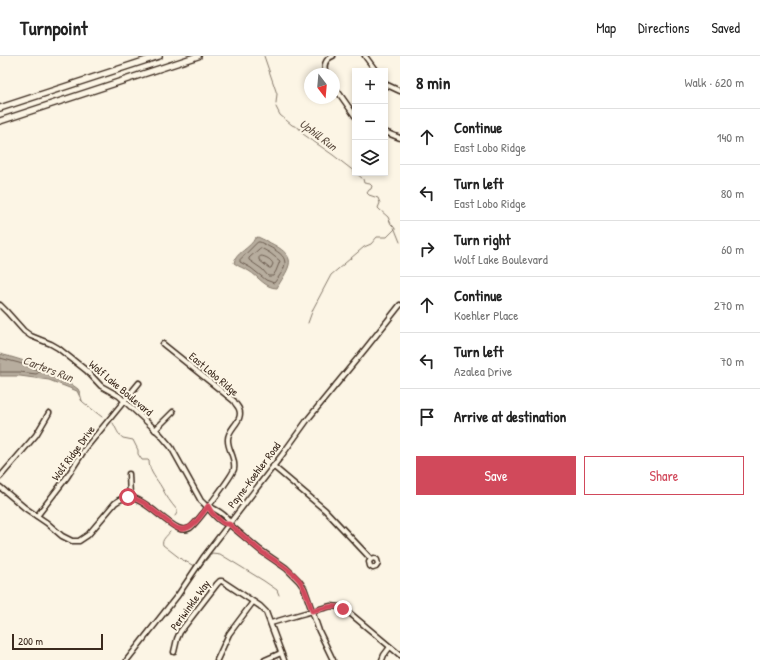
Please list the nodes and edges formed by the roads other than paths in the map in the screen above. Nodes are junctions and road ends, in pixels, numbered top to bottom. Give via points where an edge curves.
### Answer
1 (159, 56) edge
2 (198, 56) edge
3 (333, 56) edge
4 (365, 56) edge
5 (324, 68) edge
6 (374, 68) edge
7 (388, 85) edge
8 (400, 91) edge
9 (340, 95) edge
10 (0, 108) edge
11 (352, 112) edge
12 (0, 120) edge
13 (388, 133) edge
14 (400, 138) edge
15 (0, 305) edge
16 (400, 305) edge
17 (163, 344) dead end
18 (139, 383) dead end
19 (124, 401) junction
20 (172, 412) dead end
21 (49, 413) dead end
22 (155, 430) junction
23 (273, 466) junction
24 (129, 474) dead end
25 (0, 477) edge
26 (0, 487) edge
27 (130, 497) junction
28 (208, 506) junction
29 (37, 516) junction
30 (229, 524) junction
31 (371, 559) dead end
32 (253, 602) junction
33 (312, 611) junction
34 (271, 623) junction
35 (390, 646) junction
36 (174, 652) dead end
37 (281, 653) junction
38 (400, 655) edge
39 (127, 660) edge
40 (217, 660) edge
41 (265, 660) edge
42 (284, 660) edge
43 (333, 660) edge
44 (382, 660) edge

1 - 10 highway
2 - 12 highway
3 - 5 street via 325,63
4 - 6 street
7 - 8 street
9 - 11 street
13 - 14 street
15 - 19 street, Wolf Lake Boulevard via 24,331 58,348 101,386
16 - 23 street, Payne-Koehler Road
17 - 28 street, East Lobo Ridge via 234,402 239,409 240,416 227,440 235,462 234,471
18 - 19 street, Wolf Ridge Drive
19 - 22 street, Wolf Lake Boulevard
19 - 29 street, Wolf Ridge Drive via 85,449
20 - 22 street
21 - 25 street via 36,435
22 - 28 street, Wolf Lake Boulevard via 171,447 199,498
23 - 30 street, Payne-Koehler Road
23 - 31 street via 325,510
24 - 27 street
26 - 29 street
27 - 28 street, East Lobo Ridge via 138,499 181,529 191,527
27 - 29 street via 115,503 88,535 79,541 67,540
28 - 30 street, Wolf Lake Boulevard via 223,523
30 - 33 street, Wolf Lake Boulevard via 296,577 304,588
30 - 39 street, Payne-Koehler Road
32 - 34 street, Periwinkle Way via 266,612
32 - 36 street, Periwinkle Way via 225,582 218,582 180,632
32 - 40 street via 229,634
33 - 34 street
33 - 35 street via 331,606 340,607
33 - 43 street, Wolf Lake Boulevard
34 - 37 street, Periwinkle Way
35 - 38 street
35 - 44 street
37 - 41 street
37 - 42 street, Periwinkle Way

